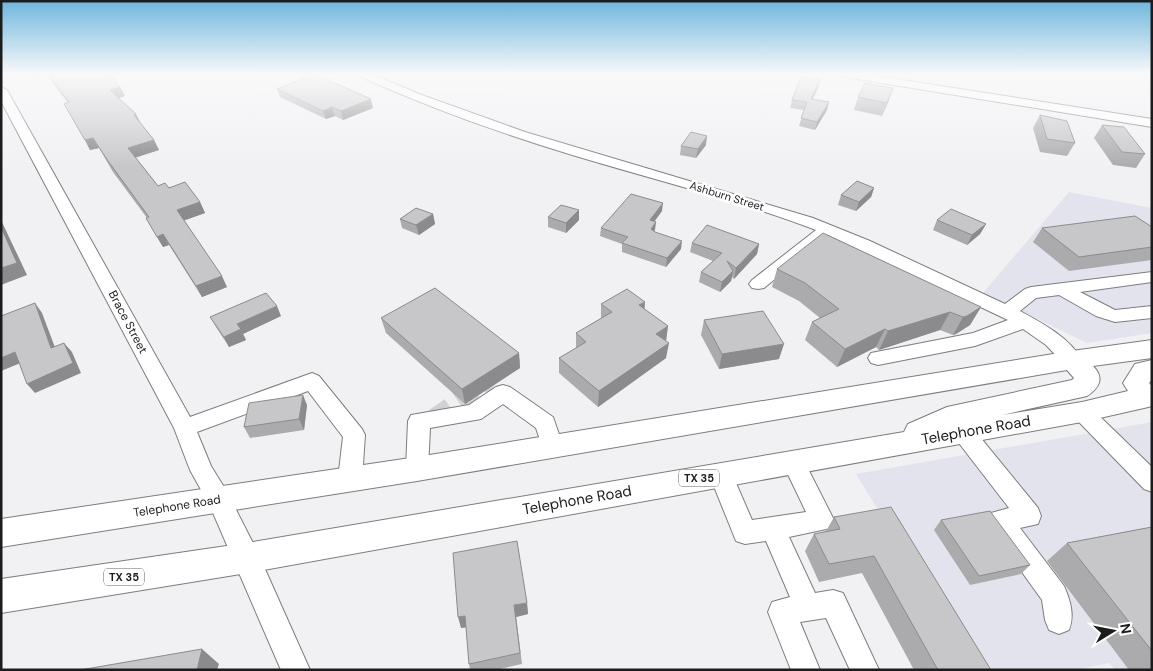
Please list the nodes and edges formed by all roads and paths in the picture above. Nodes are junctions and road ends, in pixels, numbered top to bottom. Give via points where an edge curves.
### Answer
1 (9, 105) edge
2 (437, 105) edge
3 (1032, 105) edge
4 (1152, 123) edge
5 (827, 229) junction
6 (1152, 277) edge
7 (758, 284) dead end
8 (1060, 288) junction
9 (1005, 313) junction
10 (1143, 313) edge
11 (1023, 322) junction
12 (1152, 328) edge
13 (1152, 349) edge
14 (878, 358) dead end
15 (1072, 360) junction
16 (1152, 370) edge
17 (1148, 397) edge
18 (1082, 412) junction
19 (185, 428) junction
20 (963, 432) junction
21 (891, 444) junction
22 (552, 446) junction
23 (792, 462) junction
24 (417, 469) junction
25 (721, 474) junction
26 (350, 479) junction
27 (1152, 482) edge
28 (219, 499) junction
29 (848, 516) edge
30 (822, 520) junction
31 (773, 528) junction
32 (1, 532) edge
33 (247, 558) junction
34 (1, 596) edge
35 (808, 607) junction
36 (1059, 620) dead end
37 (296, 670) edge
38 (806, 670) edge
39 (865, 670) edge

1 - 19 street, Brace Street
2 - 5 street, Ashburn Street via 584,155 691,184
3 - 4 street
5 - 7 street
5 - 9 street, Ashburn Street
6 - 8 street
8 - 9 street via 1031,293
8 - 10 street via 1115,316
9 - 11 street, Ashburn Street
10 - 12 street
11 - 14 street via 975,339
11 - 15 street, Ashburn Street via 1051,338
13 - 15 main road, Telephone Road
15 - 21 main road via 1087,375 1087,383 1078,389 947,418
15 - 22 main road, Telephone Road
16 - 17 main road via 1144,371 1136,382
17 - 18 main road, Telephone Road / TX 35
18 - 20 main road, Telephone Road / TX 35
18 - 27 street
19 - 26 street via 312,381 354,435
19 - 28 street, Brace Street via 201,470
20 - 21 main road, Telephone Road / TX 35
20 - 36 street via 1029,516 1000,521 1055,595
21 - 23 main road, Telephone Road / TX 35
22 - 24 main road, Telephone Road
22 - 24 street via 545,423 498,390 474,413 419,421
23 - 25 main road, Telephone Road / TX 35
23 - 30 street
24 - 26 main road, Telephone Road
25 - 31 street via 745,533
25 - 33 main road, Telephone Road / TX 35
26 - 28 main road, Telephone Road
28 - 32 main road, Telephone Road
28 - 33 street, Brace Street
29 - 30 street
30 - 31 street
31 - 35 street
33 - 34 main road, Telephone Road / TX 35
33 - 37 street
35 - 38 street via 782,612
35 - 39 street via 833,602

